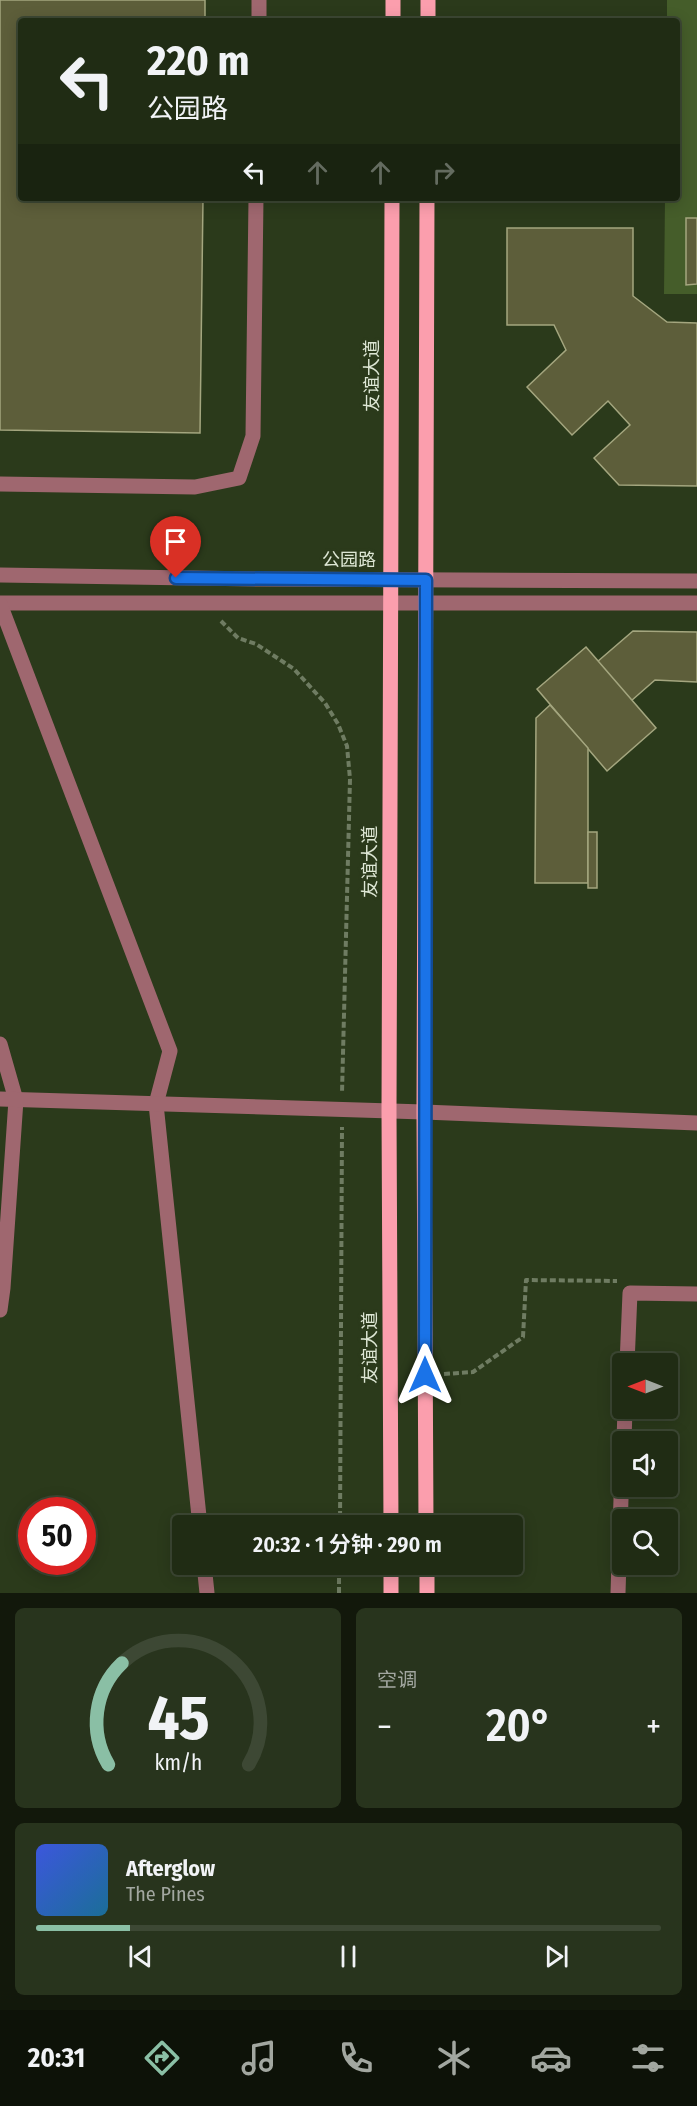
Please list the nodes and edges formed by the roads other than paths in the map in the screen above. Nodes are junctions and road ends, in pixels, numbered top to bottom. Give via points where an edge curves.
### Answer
1 (259, 0) edge
2 (393, 0) edge
3 (428, 0) edge
4 (259, 18) edge
5 (393, 18) edge
6 (428, 18) edge
7 (256, 201) edge
8 (392, 201) edge
9 (428, 201) edge
10 (0, 484) edge
11 (0, 575) edge
12 (391, 580) junction
13 (426, 580) junction
14 (697, 581) edge
15 (390, 602) junction
16 (426, 602) junction
17 (697, 603) edge
18 (0, 604) edge
19 (0, 1044) edge
20 (0, 1099) edge
21 (16, 1100) junction
22 (156, 1104) junction
23 (389, 1110) junction
24 (424, 1112) junction
25 (697, 1123) edge
26 (697, 1294) edge
27 (0, 1310) edge
28 (627, 1353) edge
29 (621, 1497) edge
30 (199, 1515) edge
31 (391, 1515) edge
32 (426, 1515) edge
33 (205, 1575) edge
34 (391, 1575) edge
35 (427, 1575) edge
36 (207, 1593) edge
37 (391, 1593) edge
38 (427, 1593) edge
39 (618, 1593) edge

1 - 4 street
2 - 5 main road
3 - 6 main road
7 - 10 street via 253,436 238,478 195,487
8 - 12 main road, 友谊大道
9 - 13 main road
11 - 12 street, 公园路
12 - 13 street, 公园路
12 - 15 main road, 友谊大道
13 - 14 street, 公园路
13 - 16 main road
15 - 16 street
15 - 18 street
15 - 23 main road, 友谊大道
16 - 17 street
16 - 24 main road
18 - 22 street via 170,1050
19 - 21 street
20 - 21 street
21 - 22 street
21 - 27 street
22 - 23 street
22 - 30 street
23 - 24 street
23 - 31 main road, 友谊大道
24 - 25 street
24 - 32 main road
26 - 28 street via 630,1293
29 - 39 street
33 - 36 street
34 - 37 main road
35 - 38 main road

